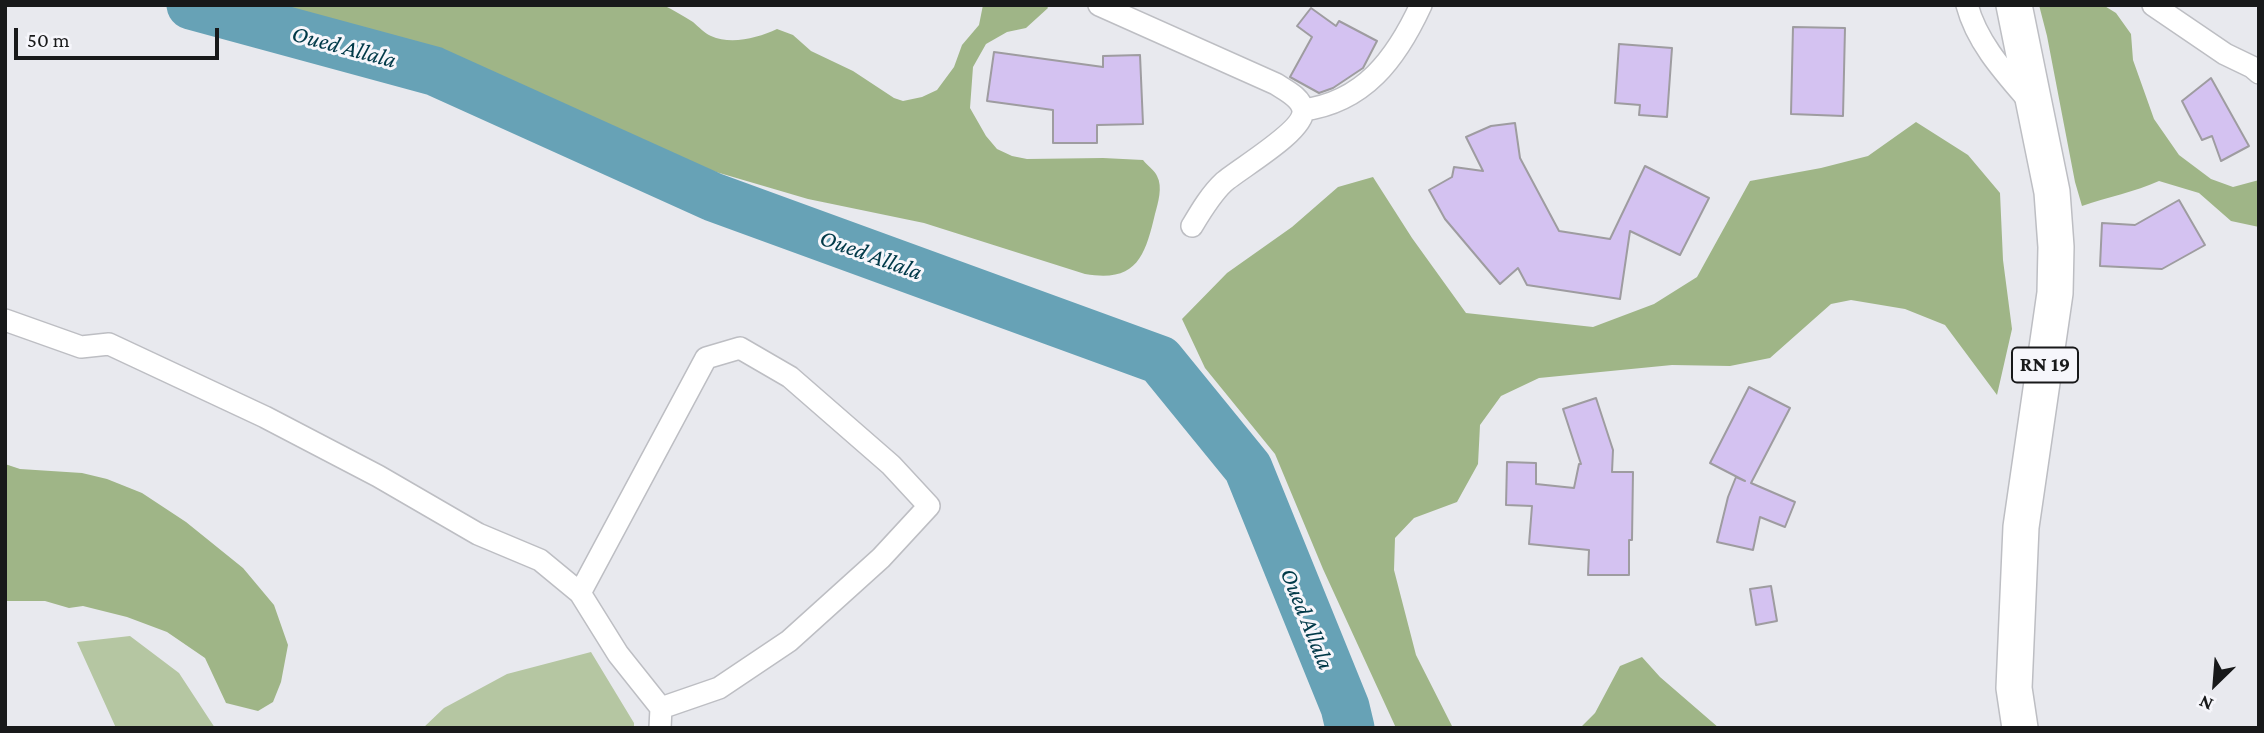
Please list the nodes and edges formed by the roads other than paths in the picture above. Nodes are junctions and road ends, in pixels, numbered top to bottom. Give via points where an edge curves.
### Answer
1 (1100, 5) edge
2 (1421, 5) edge
3 (1967, 5) edge
4 (2014, 5) edge
5 (2153, 5) edge
6 (2259, 73) edge
7 (2035, 107) junction
8 (1303, 110) junction
9 (1192, 226) dead end
10 (5, 320) edge
11 (580, 593) junction
12 (661, 718) edge
13 (2020, 728) edge

1 - 8 street via 1276,84 1296,98
2 - 8 street via 1385,66 1353,94 1326,107
3 - 7 street via 1972,25
4 - 7 main road, RN 19
5 - 6 street
7 - 13 main road, RN 19 via 2052,192 2056,282 2021,527 2014,688
8 - 9 street via 1294,129 1223,183
10 - 11 street via 81,347 109,344 241,405 478,534 540,560
11 - 12 street
11 - 12 street via 706,358 740,348 790,377 891,465 929,506 881,558 789,641 719,688

